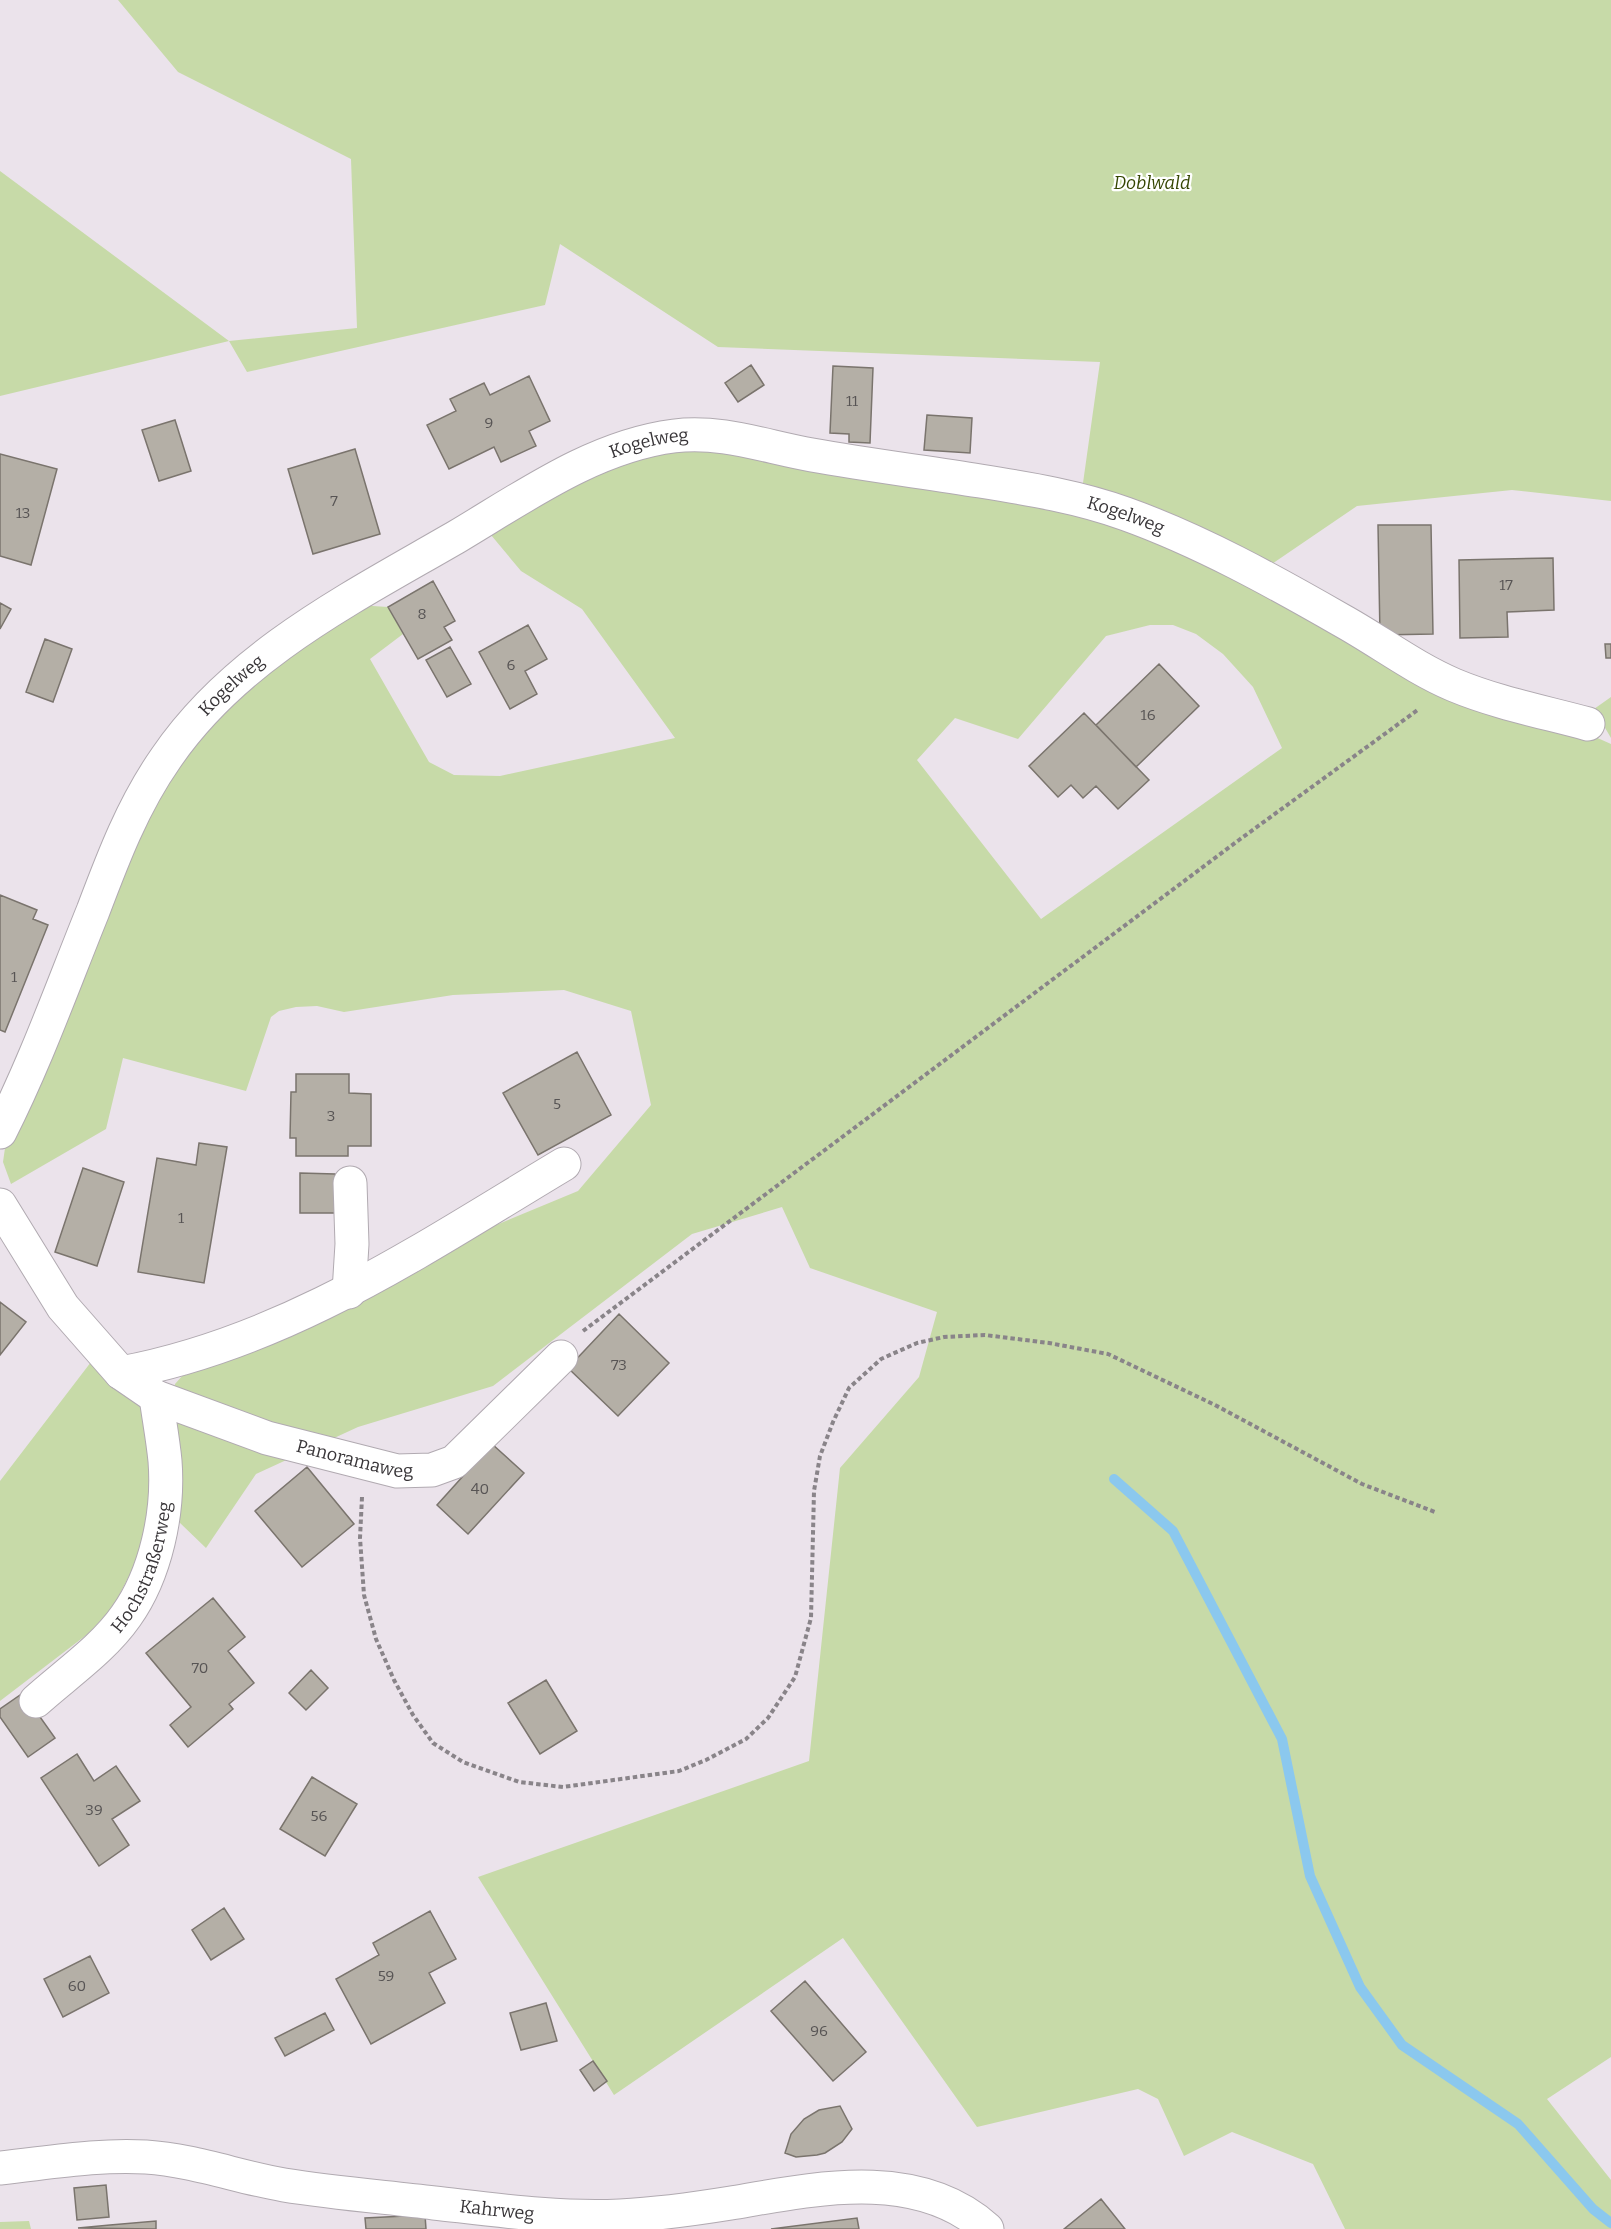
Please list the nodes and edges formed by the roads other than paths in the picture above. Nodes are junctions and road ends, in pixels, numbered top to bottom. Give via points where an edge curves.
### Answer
1 (1588, 724) dead end
2 (0, 1132) edge
3 (564, 1164) dead end
4 (350, 1183) dead end
5 (0, 1205) edge
6 (349, 1292) junction
7 (561, 1356) road end
8 (121, 1373) junction
9 (156, 1398) junction
10 (36, 1701) dead end
11 (0, 2168) edge
12 (987, 2229) edge

1 - 2 street, Kogelweg via 1453,684 1226,558 1130,515 1088,501 808,454 732,437 681,435 648,440 574,470 375,584 281,644 213,701 166,758 123,833 36,1054
3 - 6 street
4 - 6 street
5 - 8 street, Panoramaweg via 63,1307
6 - 8 street via 222,1347 161,1366
7 - 9 street, Panoramaweg via 454,1462 432,1470 398,1471 267,1438
8 - 9 street, Panoramaweg
9 - 10 street, Hochstraßerweg via 165,1486 160,1534 147,1577 126,1616 111,1633
11 - 12 street, Kahrweg via 147,2157 283,2185 578,2216 663,2212 810,2189 890,2188 928,2196

